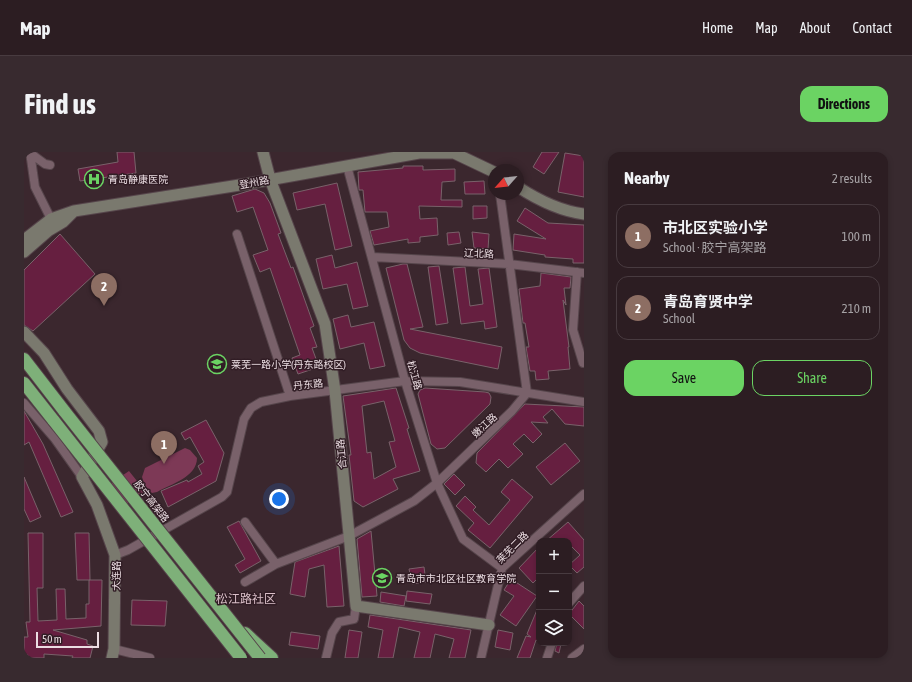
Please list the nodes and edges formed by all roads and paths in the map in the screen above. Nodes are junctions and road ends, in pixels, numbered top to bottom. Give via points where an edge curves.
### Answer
1 (263, 152) edge
2 (30, 153) edge
3 (50, 165) dead end
4 (347, 166) junction
5 (488, 169) edge
6 (270, 179) junction
7 (524, 191) edge
8 (501, 200) edge
9 (74, 212) junction
10 (584, 214) edge
11 (51, 219) junction
12 (237, 234) dead end
13 (24, 240) edge
14 (24, 252) edge
15 (372, 257) junction
16 (509, 264) junction
17 (580, 272) edge
18 (24, 332) edge
19 (24, 359) edge
20 (584, 362) edge
21 (405, 381) junction
22 (24, 383) edge
23 (336, 392) junction
24 (289, 393) dead end
25 (527, 393) junction
26 (584, 402) edge
27 (24, 403) edge
28 (82, 477) junction
29 (437, 483) junction
30 (584, 494) edge
31 (245, 522) dead end
32 (348, 536) junction
33 (116, 555) junction
34 (276, 564) junction
35 (502, 568) junction
36 (245, 582) dead end
37 (584, 586) edge
38 (572, 600) edge
39 (356, 606) junction
40 (230, 619) junction
41 (489, 625) junction
42 (218, 629) junction
43 (551, 646) edge
44 (584, 649) edge
45 (113, 654) edge
46 (150, 658) edge
47 (233, 658) edge
48 (241, 658) edge
49 (260, 658) edge
50 (272, 658) edge
51 (326, 658) edge
52 (481, 658) edge
53 (547, 658) edge
54 (572, 658) edge

1 - 6 main road, 合江路
2 - 3 street
2 - 11 street via 35,187
4 - 5 main road, 登州路 via 419,153 454,153
4 - 6 main road, 登州路
4 - 15 street, 松江路
6 - 9 main road, 登州路
6 - 23 main road, 合江路 via 325,324
7 - 10 main road via 537,199
8 - 16 street
9 - 11 main road
9 - 14 main road, 登州路
11 - 13 main road
12 - 24 street
15 - 16 street, 辽北路
15 - 21 street, 松江路
16 - 17 street, 辽北路
16 - 25 street
17 - 20 street via 574,330
18 - 28 main road via 44,353 99,431 102,442
19 - 40 highway, 胶宁高架路, bridge
21 - 23 street, 丹东路
21 - 25 street, 丹东路 via 460,382
21 - 29 street, 松江路
22 - 42 highway, bridge
23 - 32 main road, 合江路
23 - 33 street, 丹东路 via 283,397 261,402 251,408 244,419 227,492 222,498
25 - 26 street, 丹东路
25 - 29 street, 嫩江路 via 512,412
27 - 28 street, 大连路 via 56,440
28 - 33 main road, 大连路 via 97,505
29 - 32 street, 嫩江路 via 414,501
29 - 35 street, 松江路 via 463,539
30 - 35 street, 莱芜二路
31 - 34 street
32 - 34 street, 嫩江路
32 - 39 main road, 合江路
33 - 45 main road, 大连路
34 - 36 street, 嫩江路
35 - 41 street, 莱芜二路
37 - 38 street
39 - 41 main road
39 - 51 street via 354,619 339,622 332,633
40 - 49 highway, 胶宁高架路, bridge
40 - 50 highway, bridge
41 - 52 street, 莱芜二路
42 - 47 highway, bridge
42 - 48 highway, bridge
43 - 53 street
44 - 54 street
45 - 46 street

